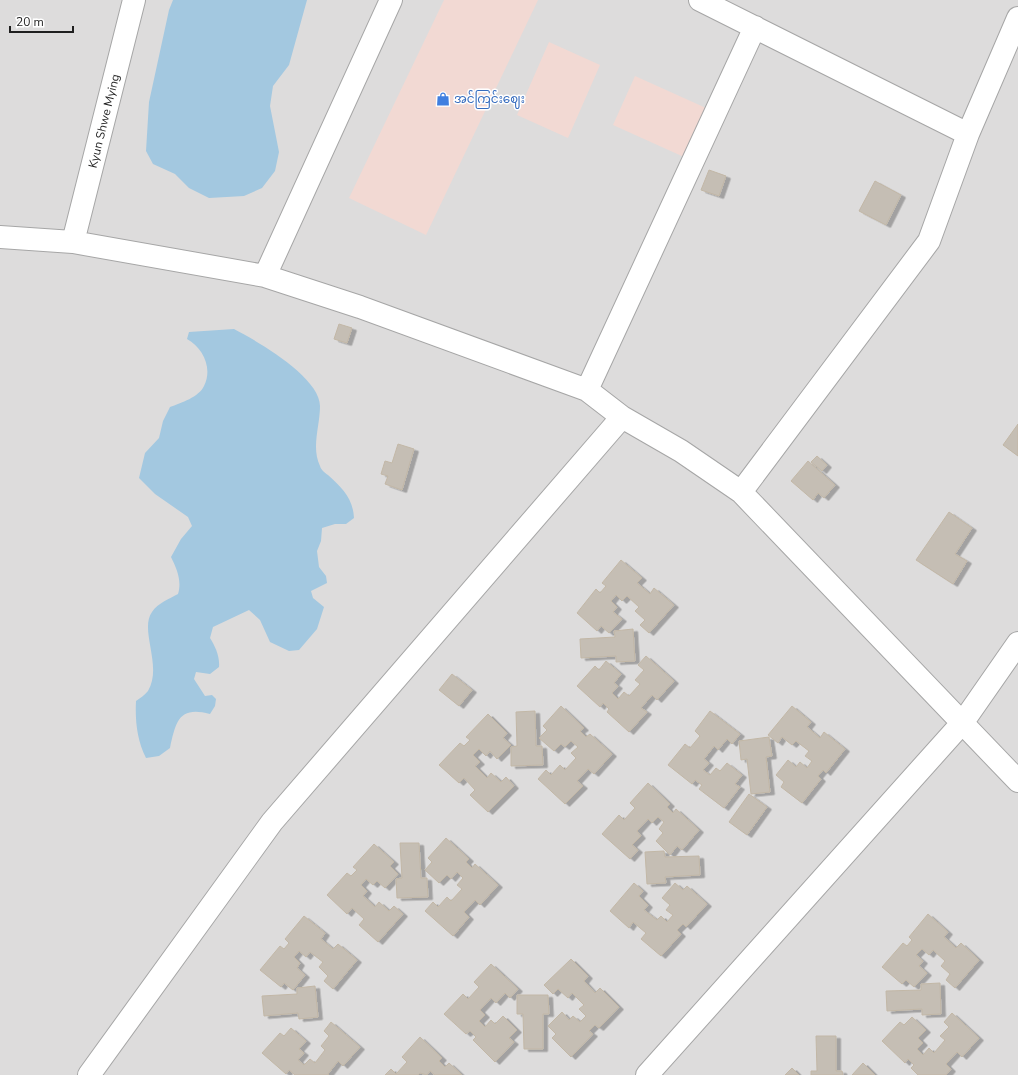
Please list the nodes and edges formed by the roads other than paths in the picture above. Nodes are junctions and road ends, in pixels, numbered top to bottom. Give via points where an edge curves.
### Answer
1 (134, 0) edge
2 (391, 0) edge
3 (700, 0) edge
4 (1018, 18) edge
5 (755, 27) junction
6 (968, 134) junction
7 (0, 237) edge
8 (73, 242) junction
9 (265, 276) junction
10 (588, 390) junction
11 (622, 417) junction
12 (741, 492) junction
13 (1018, 643) edge
14 (963, 722) junction
15 (1018, 781) edge
16 (89, 1075) edge
17 (647, 1075) edge

1 - 8 street, Kyun Shwe Mying
2 - 9 street
3 - 5 street
4 - 6 street
5 - 6 street
5 - 10 street
6 - 12 street via 929,241
7 - 8 street
8 - 9 street
9 - 10 street via 360,307
10 - 11 street
11 - 12 street via 681,451
11 - 16 street via 272,822
12 - 14 street
13 - 14 street
14 - 15 street
14 - 17 street

